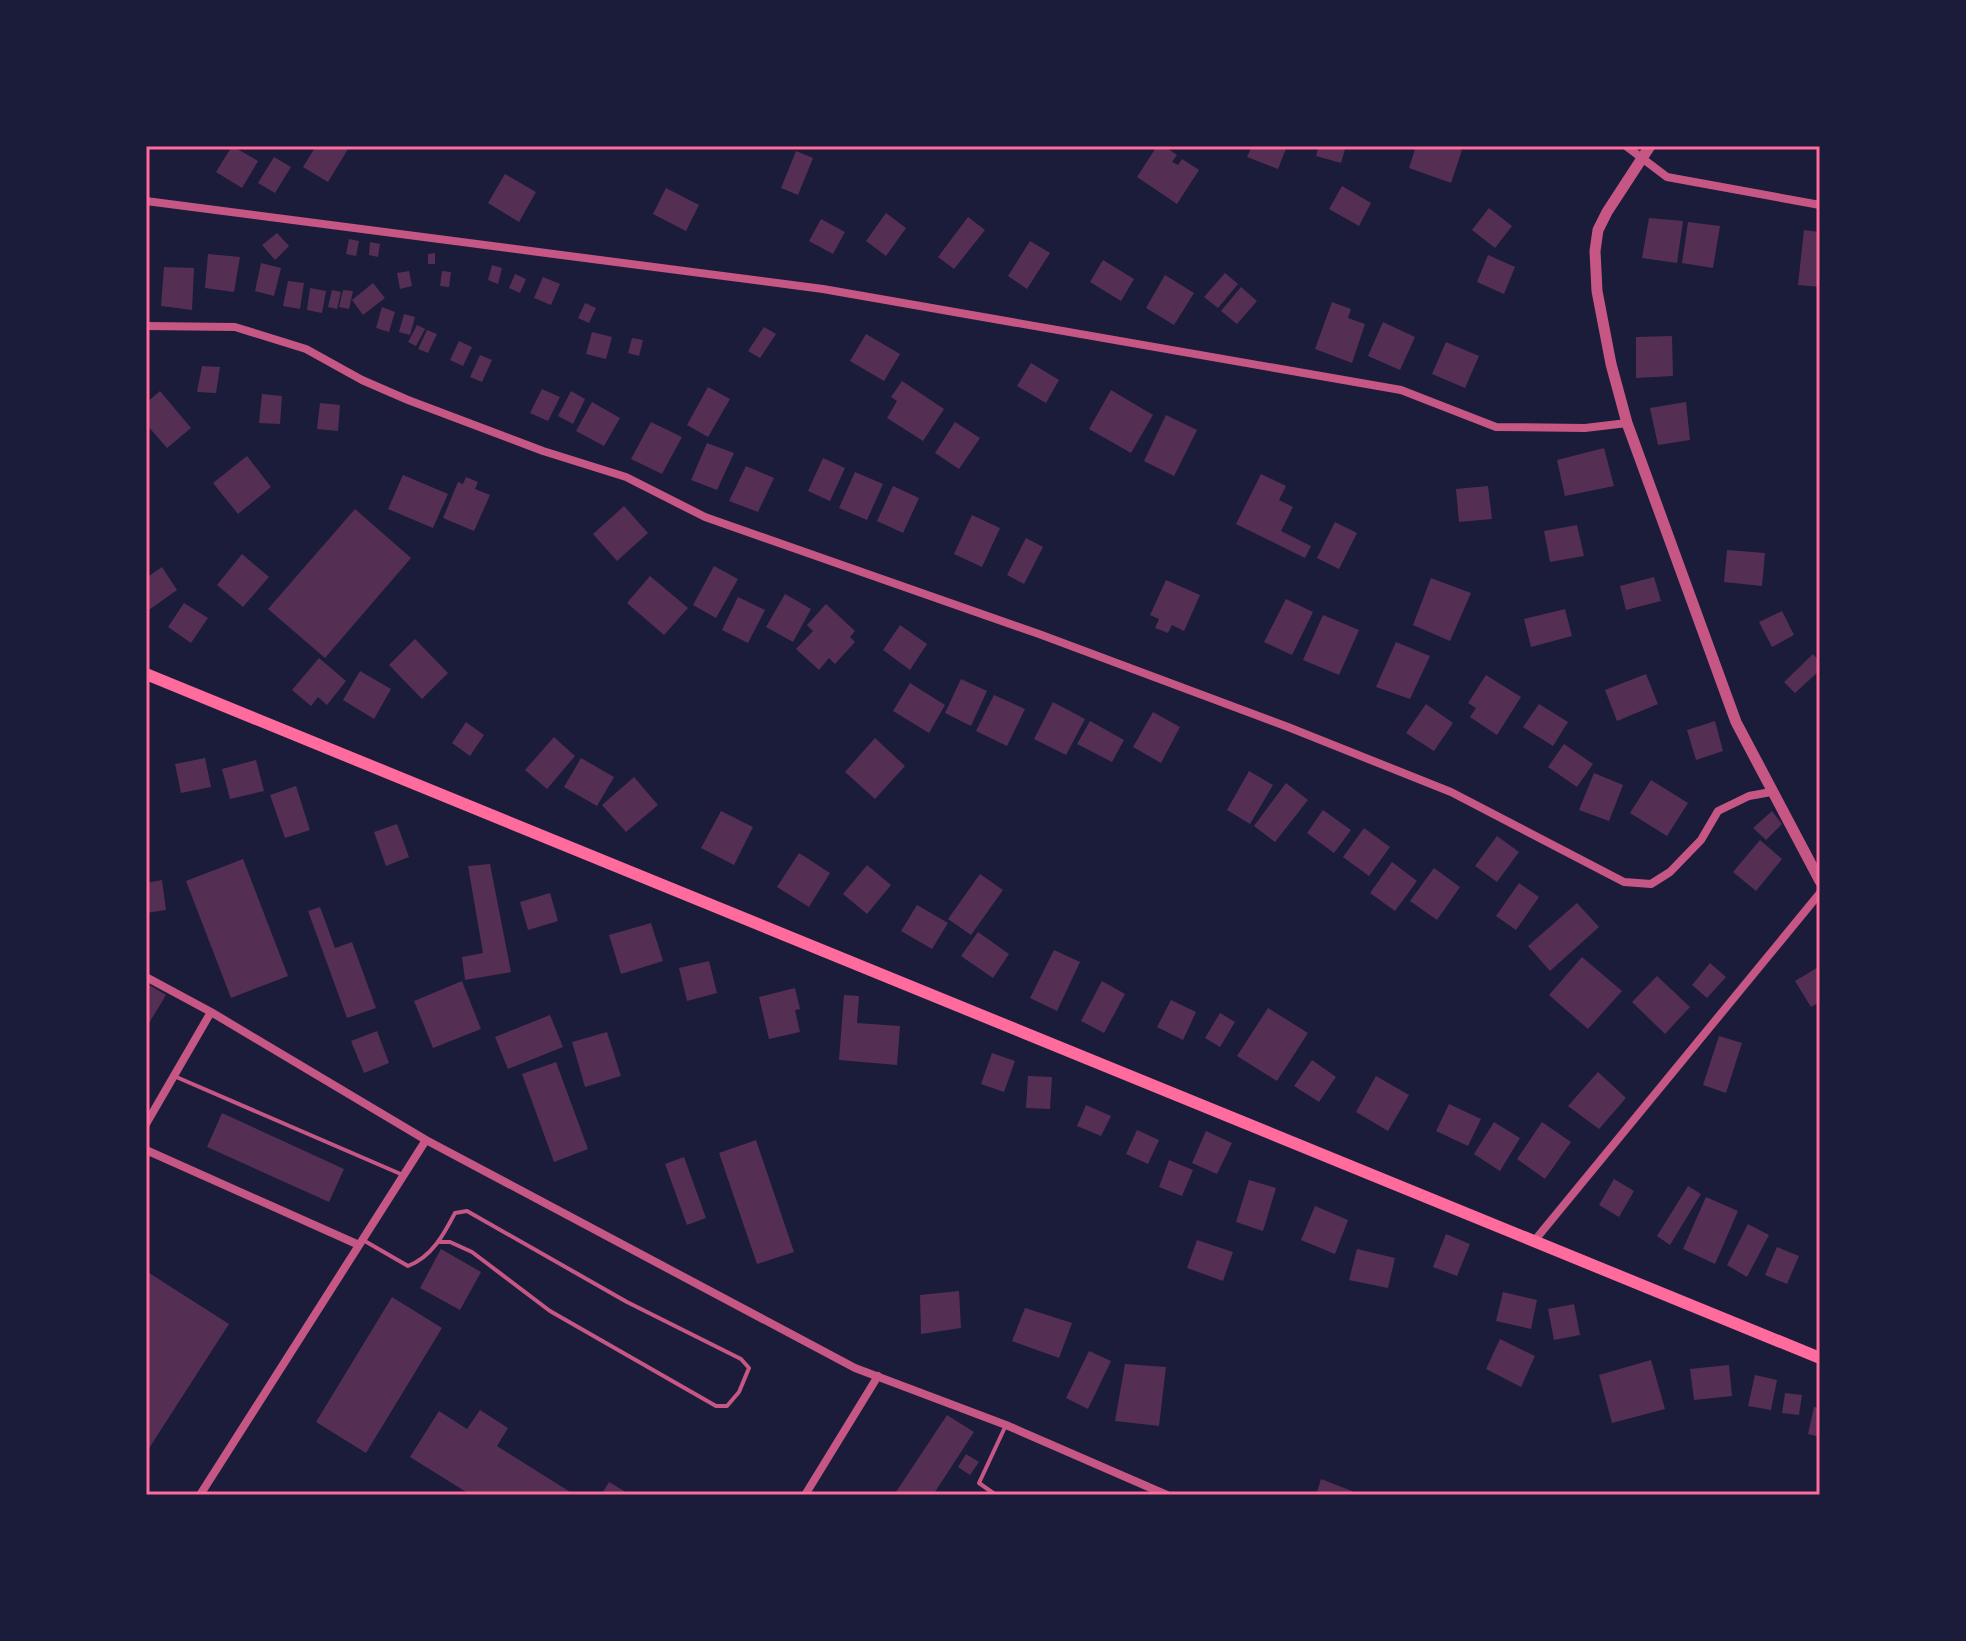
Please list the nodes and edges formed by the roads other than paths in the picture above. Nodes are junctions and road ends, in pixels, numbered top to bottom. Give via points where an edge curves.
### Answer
1 (1626, 146) edge
2 (1650, 146) edge
3 (1642, 159) junction
4 (146, 201) edge
5 (1820, 205) edge
6 (146, 326) edge
7 (1627, 423) junction
8 (146, 674) edge
9 (1771, 792) junction
10 (1820, 881) edge
11 (1820, 893) edge
12 (146, 977) edge
13 (211, 1012) junction
14 (173, 1075) junction
15 (146, 1124) edge
16 (426, 1140) junction
17 (146, 1150) edge
18 (403, 1175) junction
19 (1535, 1240) junction
20 (361, 1242) junction
21 (440, 1242) junction
22 (1820, 1358) edge
23 (878, 1376) junction
24 (1006, 1425) junction
25 (1144, 1485) junction
26 (200, 1495) edge
27 (805, 1495) edge
28 (996, 1495) edge
29 (1139, 1495) edge
30 (1167, 1495) edge

1 - 3 street
2 - 3 street
3 - 5 street via 1667,177
3 - 7 street via 1607,212 1595,251 1597,291
4 - 7 street via 839,292 1401,390 1496,427
6 - 9 street via 235,327 306,349 408,400 626,477 705,517 1054,640 1436,786 1624,882 1651,884 1701,840 1718,811
7 - 9 street via 1736,722
8 - 19 main road
9 - 10 street
11 - 19 street
12 - 13 street
13 - 14 street
13 - 16 street
14 - 15 street
14 - 18 lane
16 - 18 street
16 - 23 street
17 - 20 street
18 - 20 street
19 - 22 main road
20 - 21 lane via 408,1266
20 - 26 street
21 - 21 lane via 472,1252 550,1311 716,1406 727,1406 739,1392 749,1368 741,1359 627,1302 467,1211 455,1213
23 - 24 street
23 - 27 street
24 - 25 street
24 - 28 lane via 979,1483
25 - 29 lane
25 - 30 street

